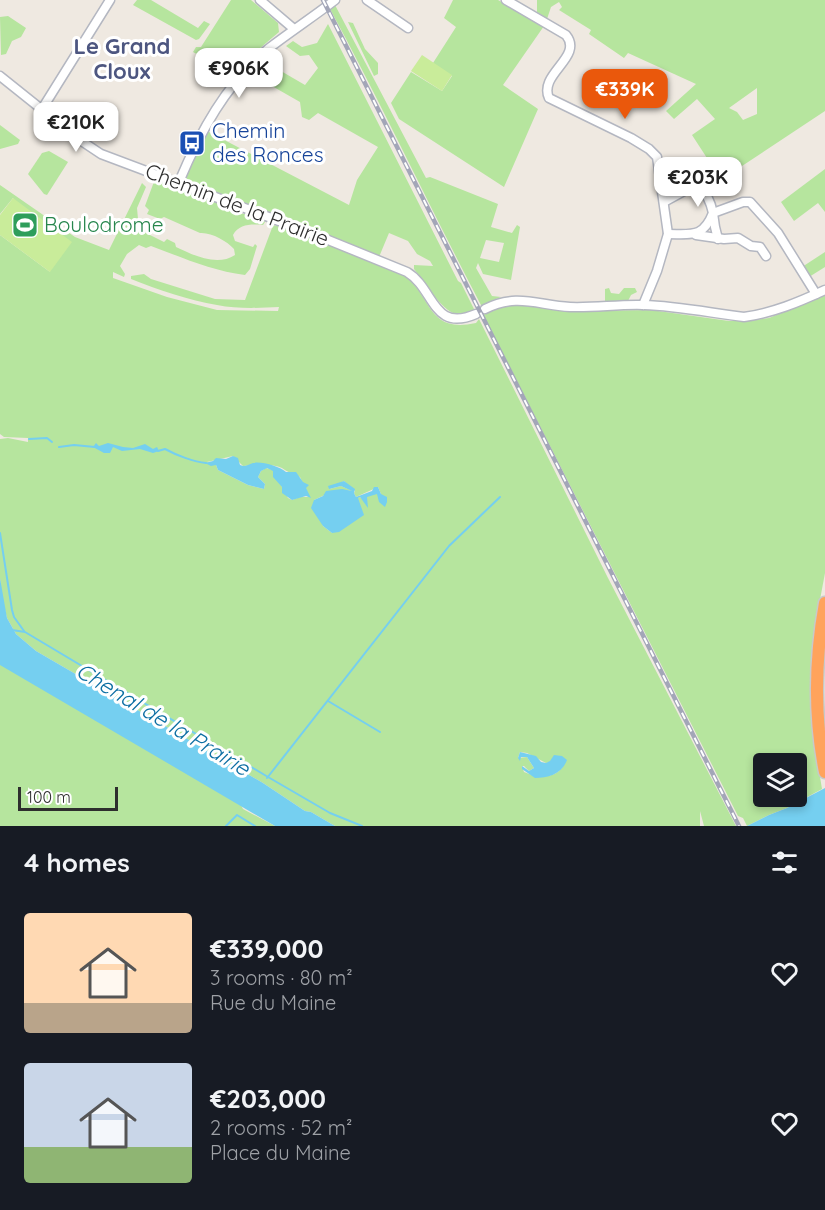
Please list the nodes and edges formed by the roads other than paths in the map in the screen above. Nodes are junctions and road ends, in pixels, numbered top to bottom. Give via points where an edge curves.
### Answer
1 (110, 0) edge
2 (260, 0) edge
3 (335, 0) edge
4 (367, 0) edge
5 (506, 0) edge
6 (408, 28) dead end
7 (294, 29) junction
8 (0, 76) edge
9 (42, 109) junction
10 (179, 182) junction
11 (664, 202) junction
12 (713, 213) junction
13 (669, 234) junction
14 (689, 234) junction
15 (718, 238) junction
16 (766, 256) dead end
17 (825, 290) edge
18 (816, 294) junction
19 (643, 305) junction
20 (485, 309) dead end
21 (476, 314) dead end
22 (825, 603) edge
23 (824, 766) edge

1 - 9 street
2 - 7 street
3 - 7 street
4 - 6 street
5 - 11 street via 570,39 568,55 546,87 549,98 654,153
7 - 10 street via 266,51 218,104
8 - 9 street, Chemin de la Prairie
9 - 10 street, Chemin de la Prairie via 101,154
10 - 21 street, Chemin de la Prairie via 407,272 446,316 462,319
11 - 12 street via 697,184
11 - 13 street
12 - 14 street via 706,228
12 - 15 street
12 - 18 street via 750,202 778,233
13 - 14 street
13 - 19 street
14 - 15 street
15 - 16 street via 738,238 760,247
17 - 18 street
18 - 19 street via 786,307 744,317
19 - 20 street via 570,307 511,300
22 - 23 highway via 817,696

